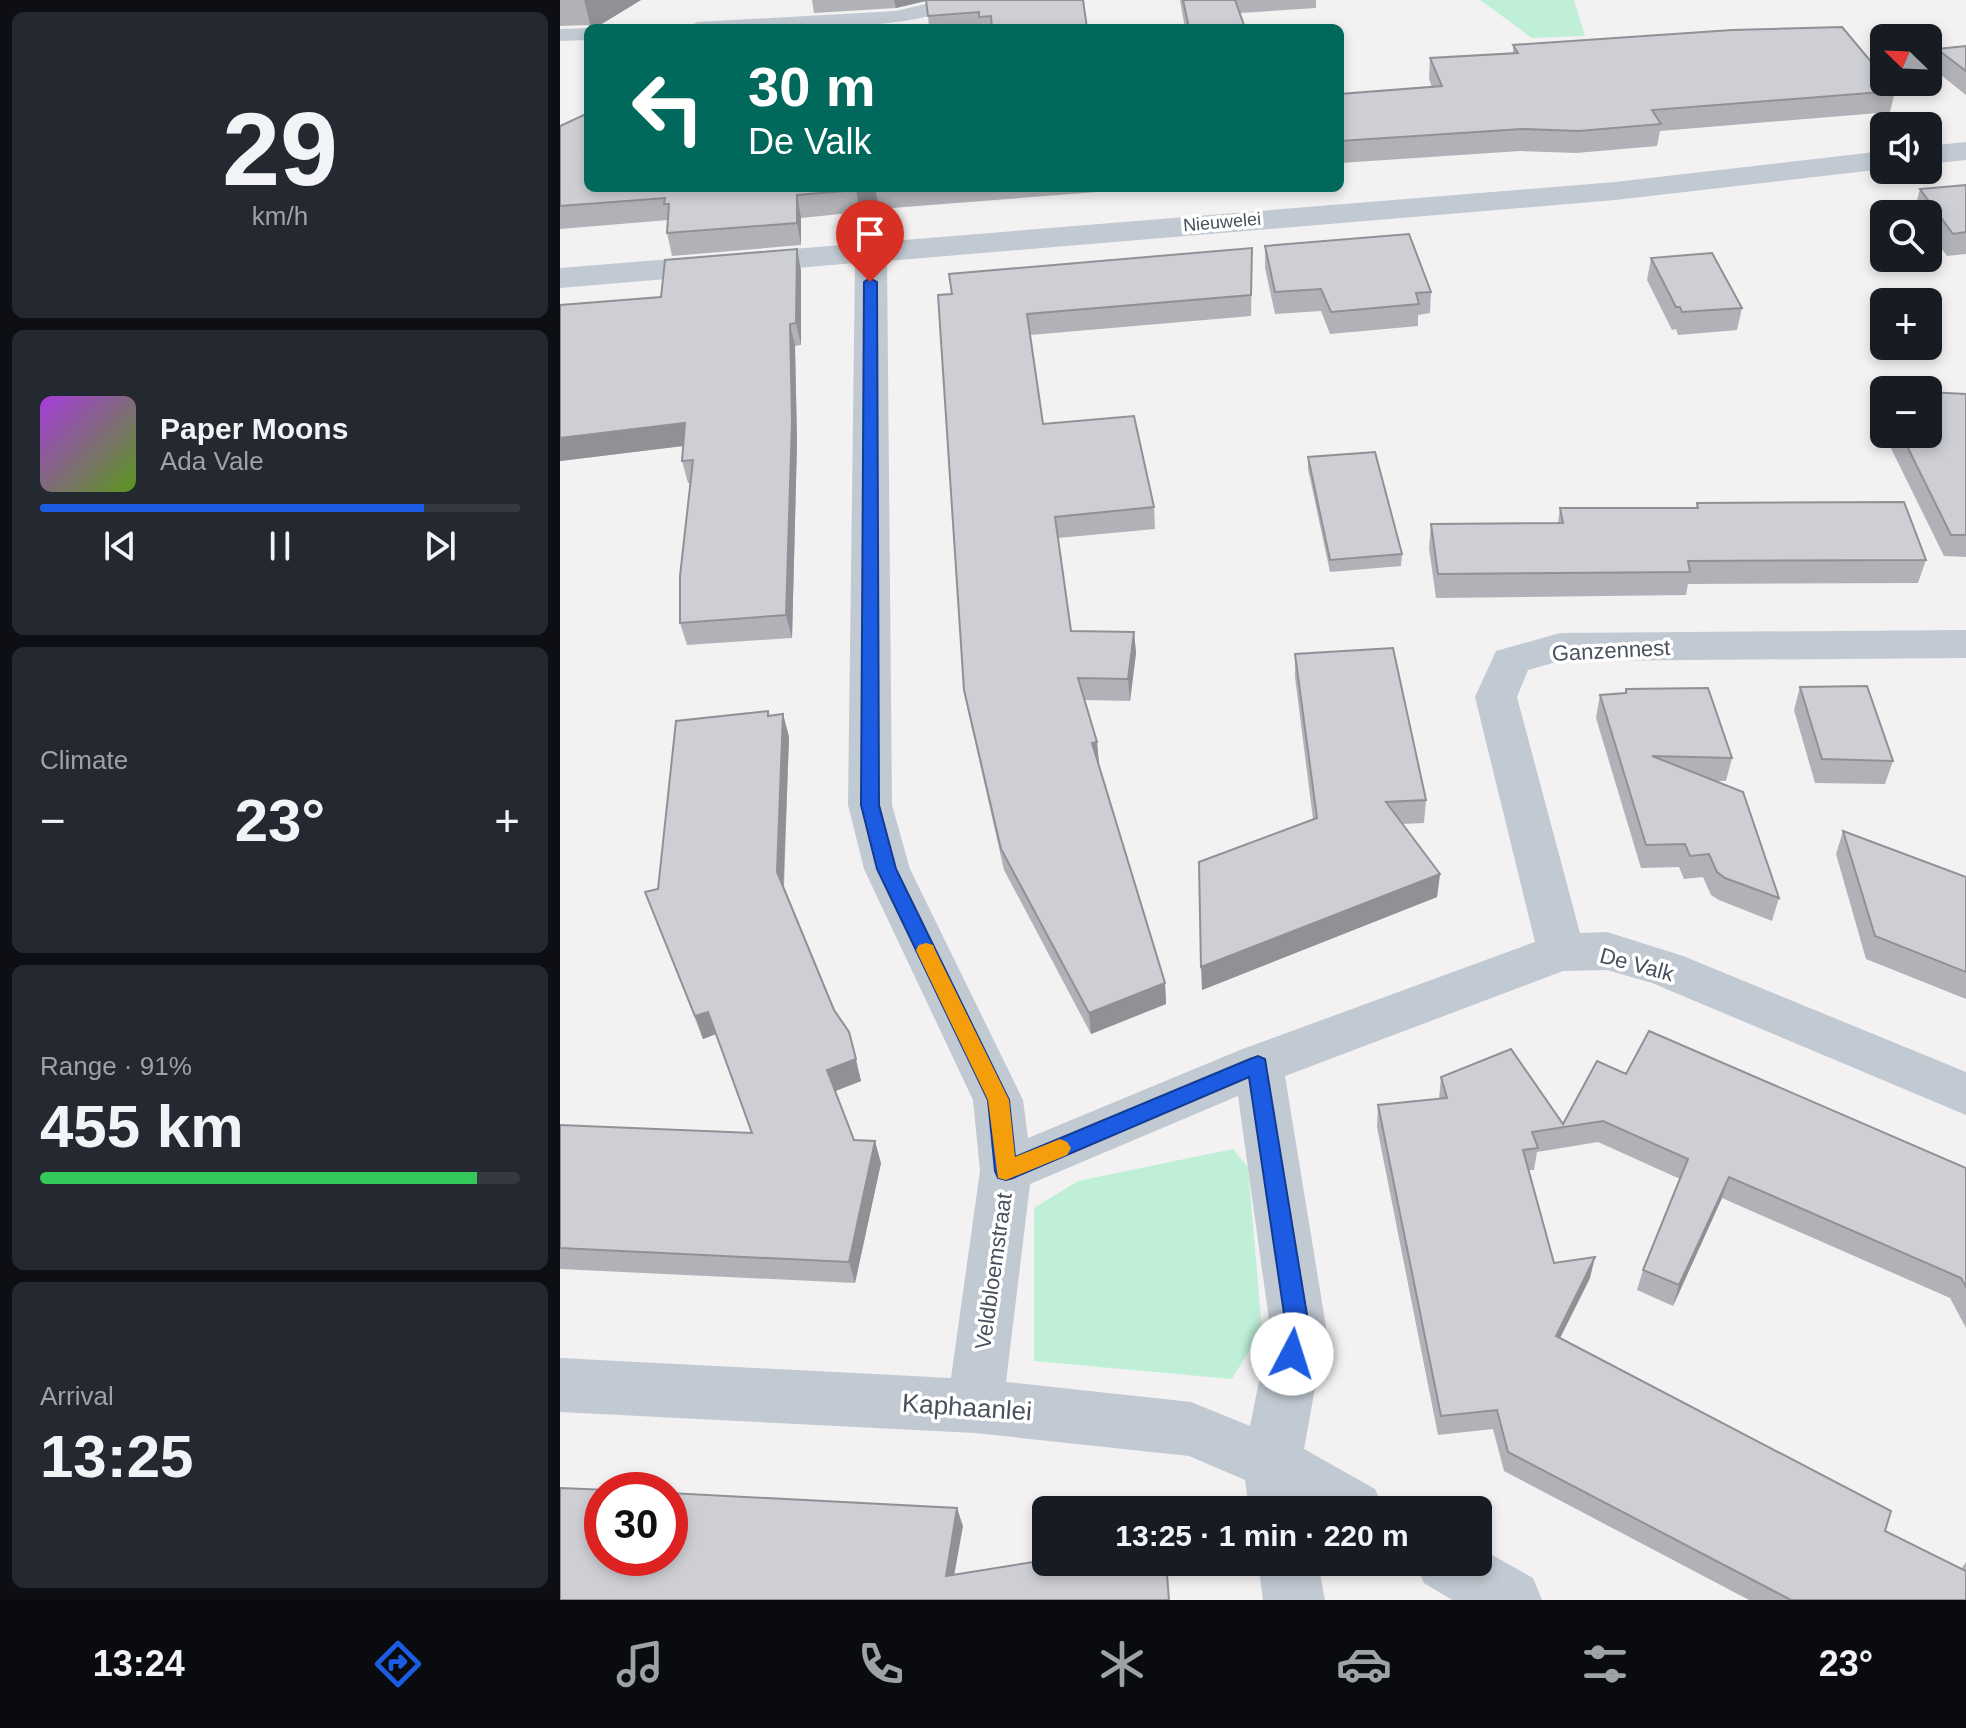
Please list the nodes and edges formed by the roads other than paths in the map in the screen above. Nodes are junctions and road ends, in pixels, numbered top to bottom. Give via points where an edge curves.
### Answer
1 (953, 0) edge
2 (769, 24) edge
3 (584, 34) edge
4 (560, 35) edge
5 (1966, 151) edge
6 (1942, 154) edge
7 (1870, 162) edge
8 (871, 252) junction
9 (560, 278) edge
10 (1966, 644) edge
11 (1561, 952) junction
12 (1258, 1065) junction
13 (1966, 1094) edge
14 (1006, 1171) junction
15 (560, 1385) edge
16 (975, 1406) junction
17 (1275, 1486) edge
18 (1308, 1496) edge
19 (1290, 1576) edge
20 (1469, 1576) edge
21 (1294, 1600) edge
22 (1511, 1600) edge

1 - 2 lane via 896,17
3 - 4 lane
5 - 6 street
7 - 8 street, Nieuwelei via 1615,191
8 - 9 street, Nieuwelei
8 - 14 street, Veldbloemstraat via 870,805 887,869 998,1100
10 - 11 street, Ganzennest via 1560,647 1511,661 1496,697
11 - 12 street, De Valk
11 - 13 street, De Valk via 1607,951 1666,969
12 - 14 street, De Valk
12 - 17 street via 1298,1327
14 - 16 street, Veldbloemstraat
15 - 16 street, Kaphaanlei
16 - 17 street, Kaphaanlei via 1191,1429
17 - 18 street, Kaphaanlei
19 - 21 street
20 - 22 street

